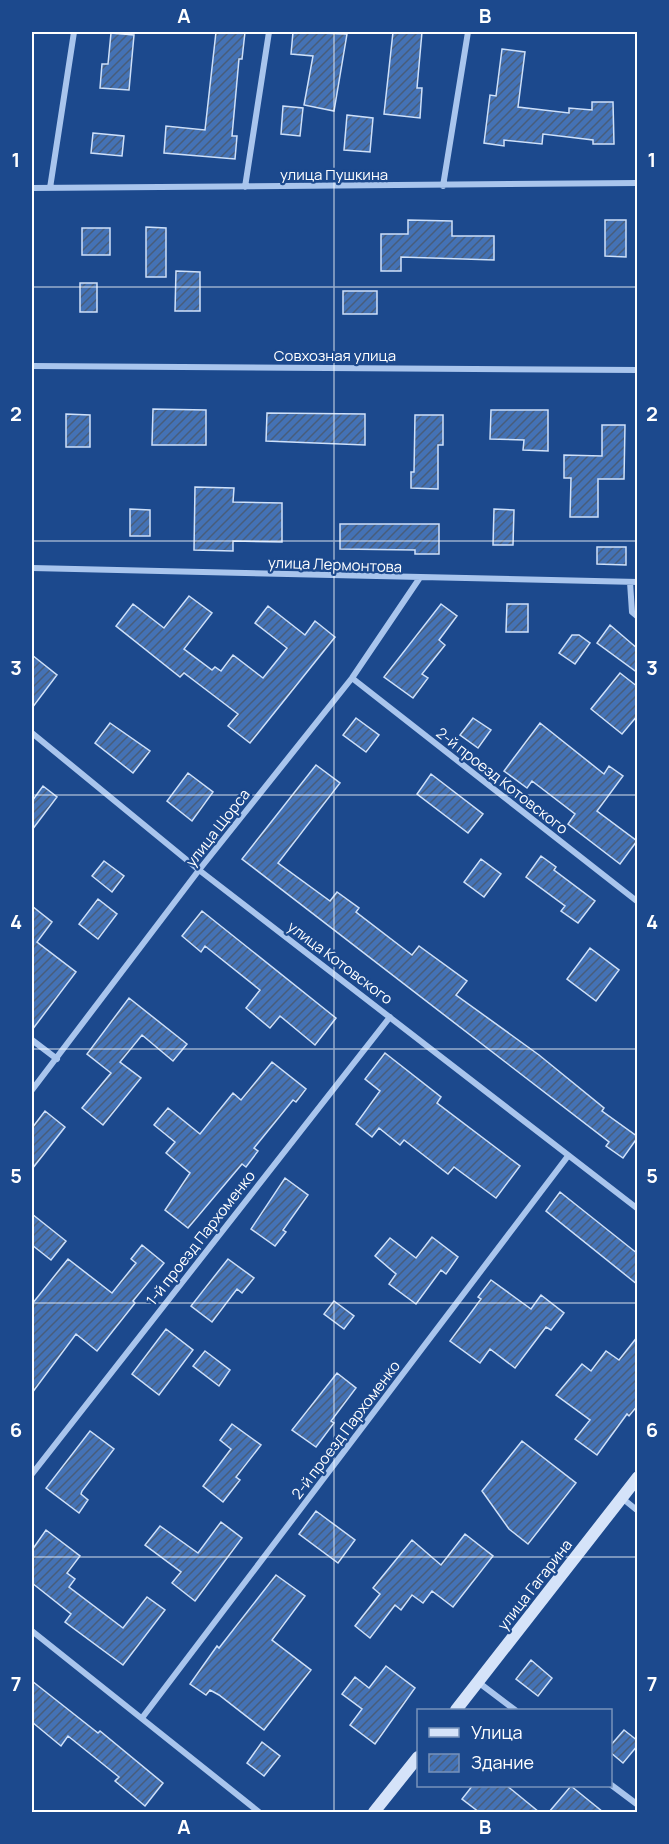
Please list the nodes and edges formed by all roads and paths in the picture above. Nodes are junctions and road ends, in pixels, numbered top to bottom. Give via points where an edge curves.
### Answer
1 (74, 32) edge
2 (269, 32) edge
3 (468, 32) edge
4 (638, 183) edge
5 (443, 186) junction
6 (245, 187) junction
7 (32, 188) edge
8 (50, 188) junction
9 (32, 366) edge
10 (638, 370) edge
11 (32, 568) edge
12 (419, 579) junction
13 (630, 582) junction
14 (638, 582) edge
15 (638, 616) edge
16 (352, 678) junction
17 (32, 733) edge
18 (199, 870) junction
19 (638, 902) edge
20 (390, 1017) junction
21 (32, 1040) edge
22 (57, 1059) junction
23 (32, 1090) edge
24 (568, 1156) junction
25 (638, 1209) edge
26 (32, 1474) edge
27 (638, 1477) edge
28 (622, 1498) junction
29 (638, 1511) edge
30 (32, 1631) edge
31 (478, 1682) junction
32 (457, 1709) edge
33 (514, 1709) edge
34 (142, 1718) junction
35 (417, 1758) edge
36 (612, 1786) edge
37 (638, 1805) edge
38 (259, 1812) edge
39 (374, 1812) edge

1 - 8 street
2 - 6 street
3 - 5 street
4 - 5 street, улица Пушкина
5 - 6 street, улица Пушкина
6 - 8 street, улица Пушкина
7 - 8 street, улица Пушкина
9 - 10 street, Совхозная улица
11 - 12 street, улица Лермонтова
12 - 13 street, улица Лермонтова
12 - 16 street, улица Щорса
13 - 14 street, улица Лермонтова
13 - 15 street via 632,612
16 - 18 street, улица Щорса
16 - 19 street, 2-й проезд Котовского
17 - 18 street, улица Котовского
18 - 20 street, улица Котовского
18 - 22 street, улица Щорса
20 - 24 street, улица Котовского
20 - 26 street, 1-й проезд Пархоменко
21 - 22 street
22 - 23 street, улица Щорса
24 - 25 street, улица Котовского
24 - 34 street, 2-й проезд Пархоменко
27 - 28 street, улица Гагарина
28 - 29 street
28 - 31 street, улица Гагарина
30 - 34 street
31 - 32 street, улица Гагарина
31 - 33 street
34 - 38 street
35 - 39 street
36 - 37 street

